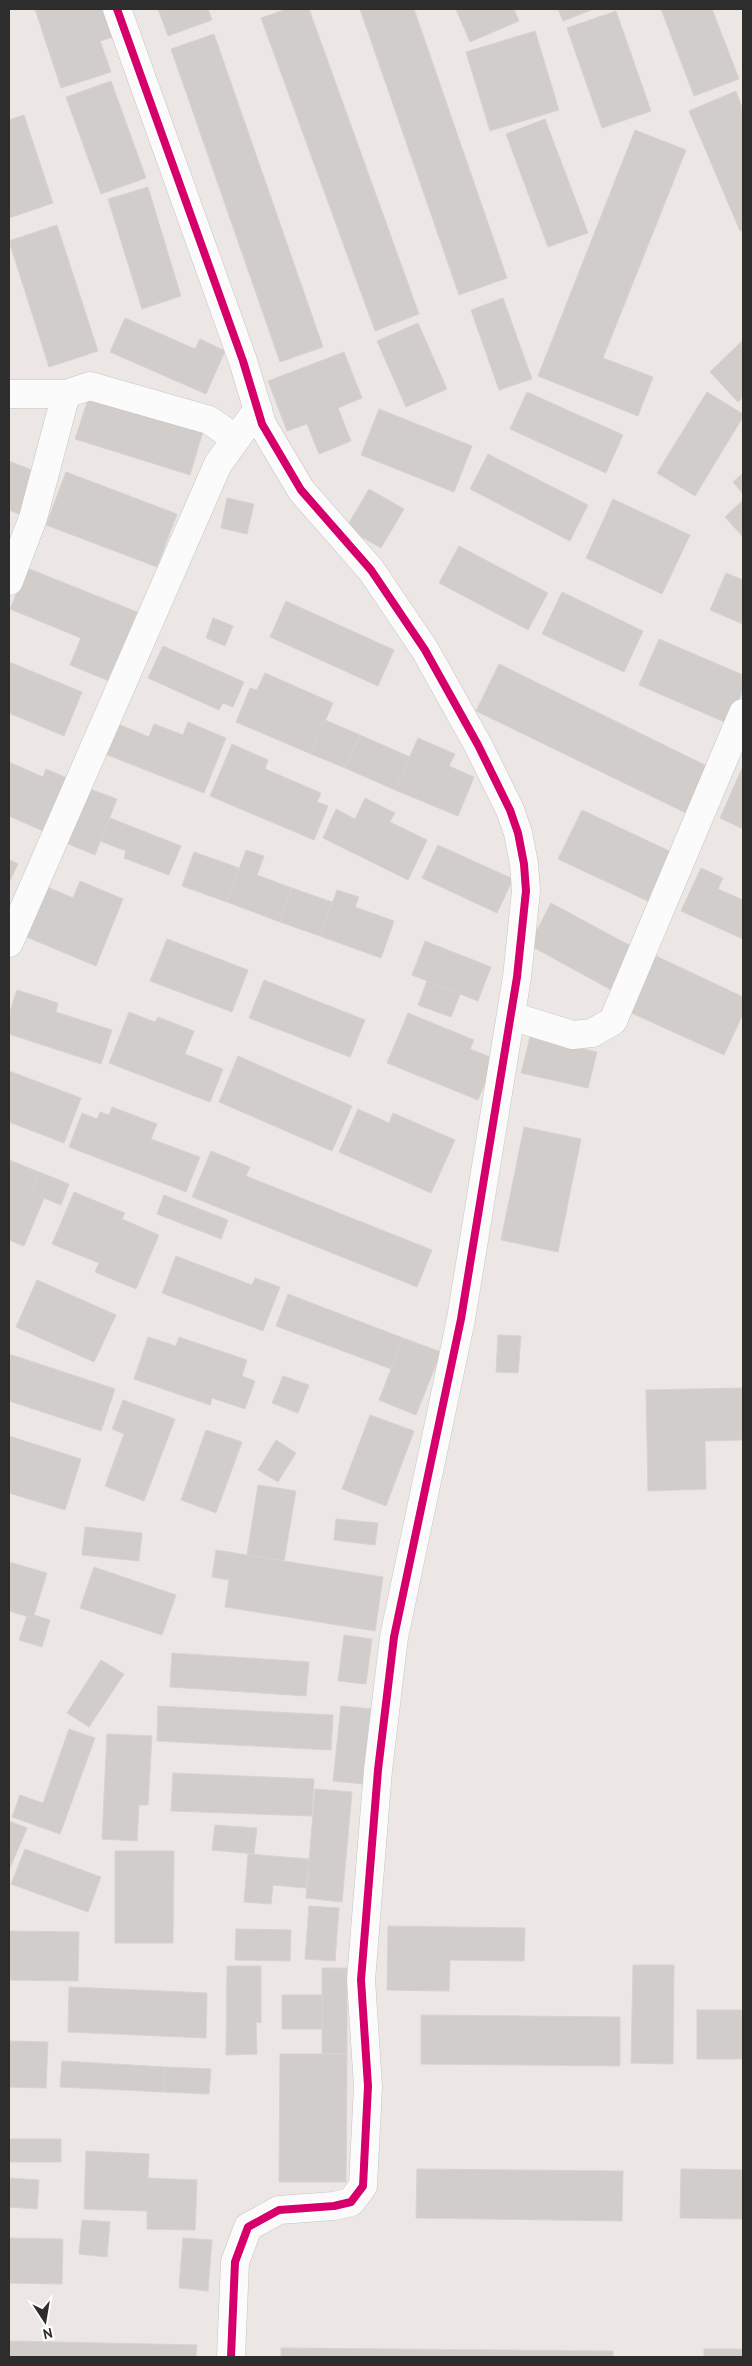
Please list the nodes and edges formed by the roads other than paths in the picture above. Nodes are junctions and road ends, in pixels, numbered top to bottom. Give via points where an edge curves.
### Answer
1 (117, 9) edge
2 (9, 394) edge
3 (66, 394) junction
4 (258, 409) junction
5 (236, 439) junction
6 (9, 581) edge
7 (743, 713) edge
8 (9, 943) edge
9 (511, 1016) junction
10 (232, 2357) edge

1 - 4 street
2 - 3 street
3 - 5 street via 90,386 209,420
3 - 6 street via 33,518
4 - 5 street
4 - 9 street via 262,424 301,490 371,570 425,650 510,810 518,833 526,891
5 - 8 street via 218,464
7 - 9 street via 613,1021 592,1033 573,1035
9 - 10 street via 461,1318 394,1637 376,1788 361,1980 368,2086 363,2186 351,2202 280,2210 248,2227 235,2262

